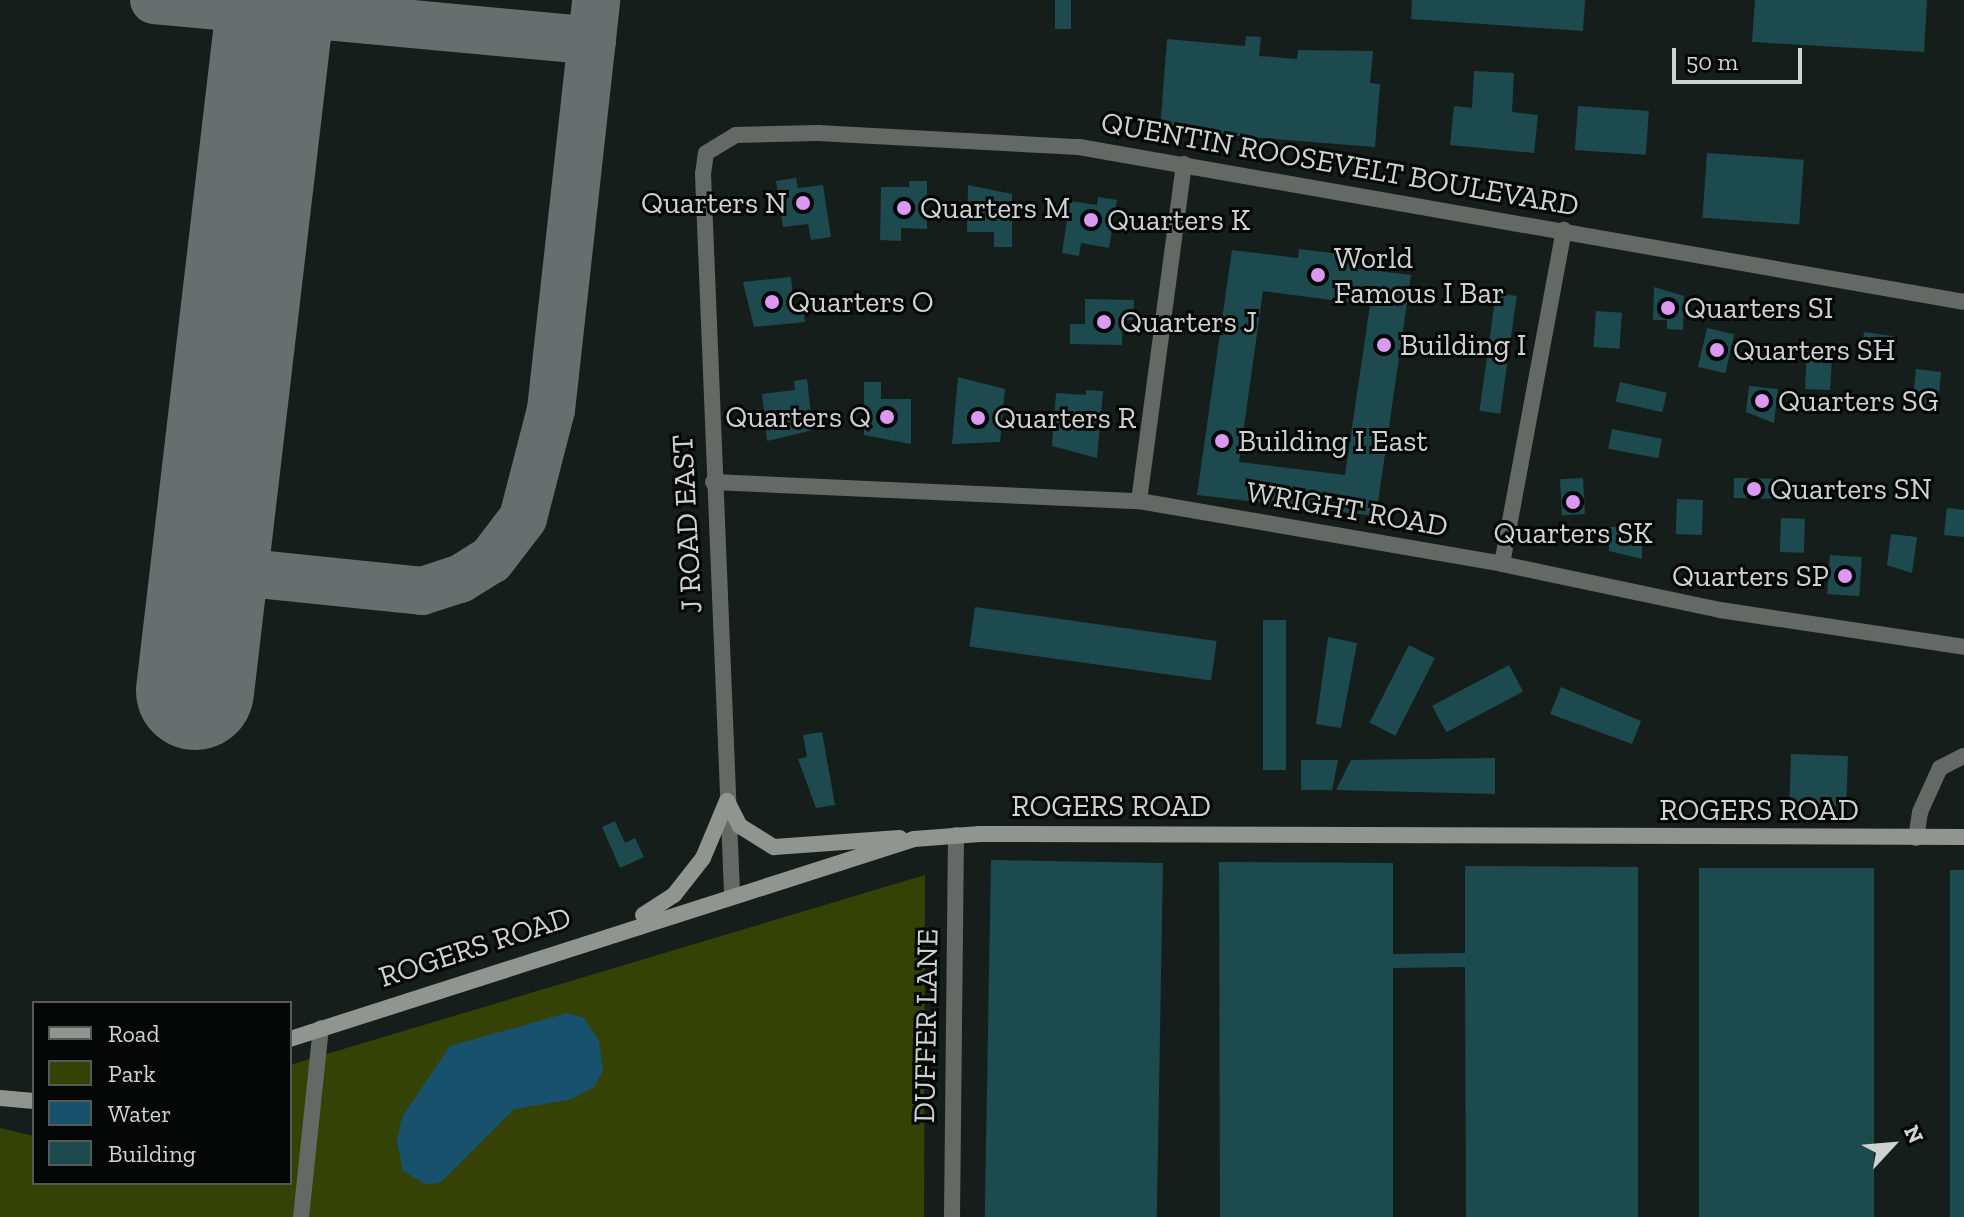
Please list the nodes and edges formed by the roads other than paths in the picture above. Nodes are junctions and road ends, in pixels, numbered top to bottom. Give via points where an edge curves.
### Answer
1 (706, 153) joint
2 (1184, 164) junction
3 (1564, 230) junction
4 (1964, 302) edge
5 (713, 482) junction
6 (1139, 501) junction
7 (1502, 564) junction
8 (1964, 647) edge
9 (1964, 756) edge
10 (727, 801) junction
11 (956, 835) junction
12 (1964, 837) edge
13 (1916, 838) junction
14 (914, 839) junction
15 (732, 893) junction
16 (624, 927) junction
17 (321, 1028) junction
18 (292, 1038) edge
19 (0, 1098) edge
20 (32, 1101) edge
21 (301, 1217) edge
22 (952, 1217) edge

1 - 2 street, QUENTIN ROOSEVELT BOULEVARD via 736,135 818,133 1079,147
1 - 5 street, J ROAD EAST
2 - 3 street, QUENTIN ROOSEVELT BOULEVARD
2 - 6 street
3 - 4 street, QUENTIN ROOSEVELT BOULEVARD
3 - 7 street
5 - 6 street, WRIGHT ROAD
5 - 10 street, J ROAD EAST
6 - 7 street, WRIGHT ROAD
7 - 8 street, WRIGHT ROAD via 1720,610
9 - 13 street via 1940,768 1920,812
10 - 14 street via 740,826 774,847 869,836
10 - 15 street, J ROAD EAST
10 - 16 street via 714,840 687,878
11 - 13 street, ROGERS ROAD
11 - 14 street, ROGERS ROAD
11 - 22 street, DUFFER LANE
12 - 13 street, ROGERS ROAD
14 - 15 street, ROGERS ROAD
15 - 16 street, ROGERS ROAD
16 - 17 street, ROGERS ROAD
17 - 18 street, ROGERS ROAD
17 - 21 street
19 - 20 street

